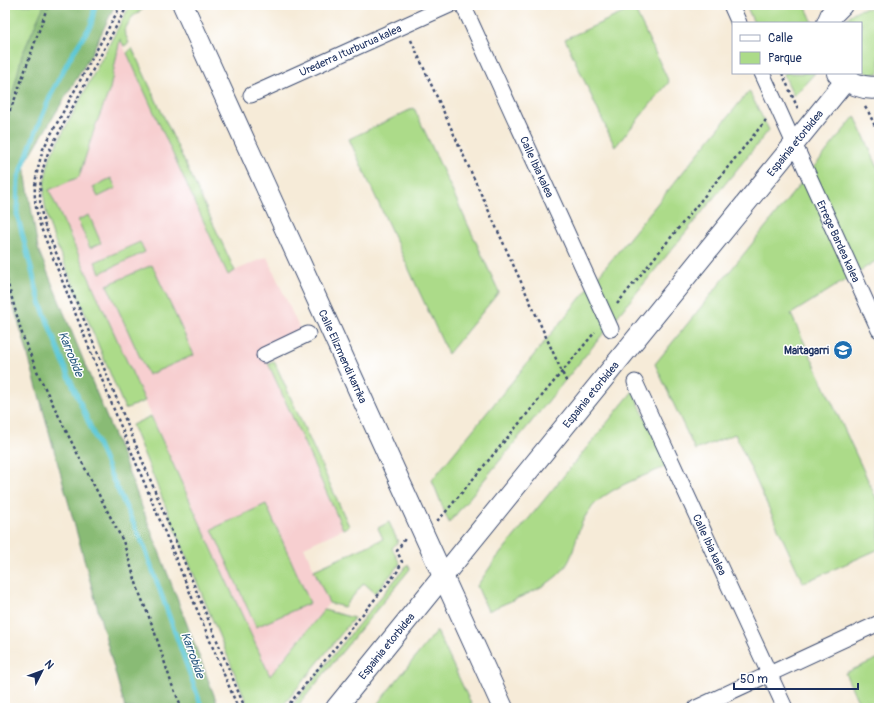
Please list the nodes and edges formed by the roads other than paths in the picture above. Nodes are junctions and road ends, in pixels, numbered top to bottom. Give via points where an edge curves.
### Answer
1 (183, 5) edge
2 (450, 5) edge
3 (463, 5) edge
4 (731, 5) edge
5 (841, 5) edge
6 (739, 22) edge
7 (828, 22) edge
8 (762, 74) edge
9 (861, 88) edge
10 (251, 95) dead end
11 (791, 137) dead end
12 (798, 152) dead end
13 (609, 324) road end
14 (879, 330) edge
15 (308, 334) dead end
16 (264, 355) dead end
17 (635, 382) dead end
18 (443, 576) junction
19 (879, 623) edge
20 (769, 674) junction
21 (336, 708) edge
22 (503, 708) edge
23 (696, 708) edge
24 (785, 708) edge

1 - 18 street, Calle Elizmendi karrika
2 - 10 street, Urederra Iturburua kalea
3 - 13 street, Calle Ibia kalea
4 - 6 street
5 - 7 street
8 - 11 street
9 - 18 street, Espainia etorbidea
12 - 14 street, Errege Bardea kalea
15 - 16 street, Calle Elizmendi karrika
17 - 20 street, Calle Ibia kalea
18 - 21 street, Espainia etorbidea
18 - 22 street, Calle Elizmendi karrika
19 - 20 street
20 - 23 street
20 - 24 street, Calle Ibia kalea

